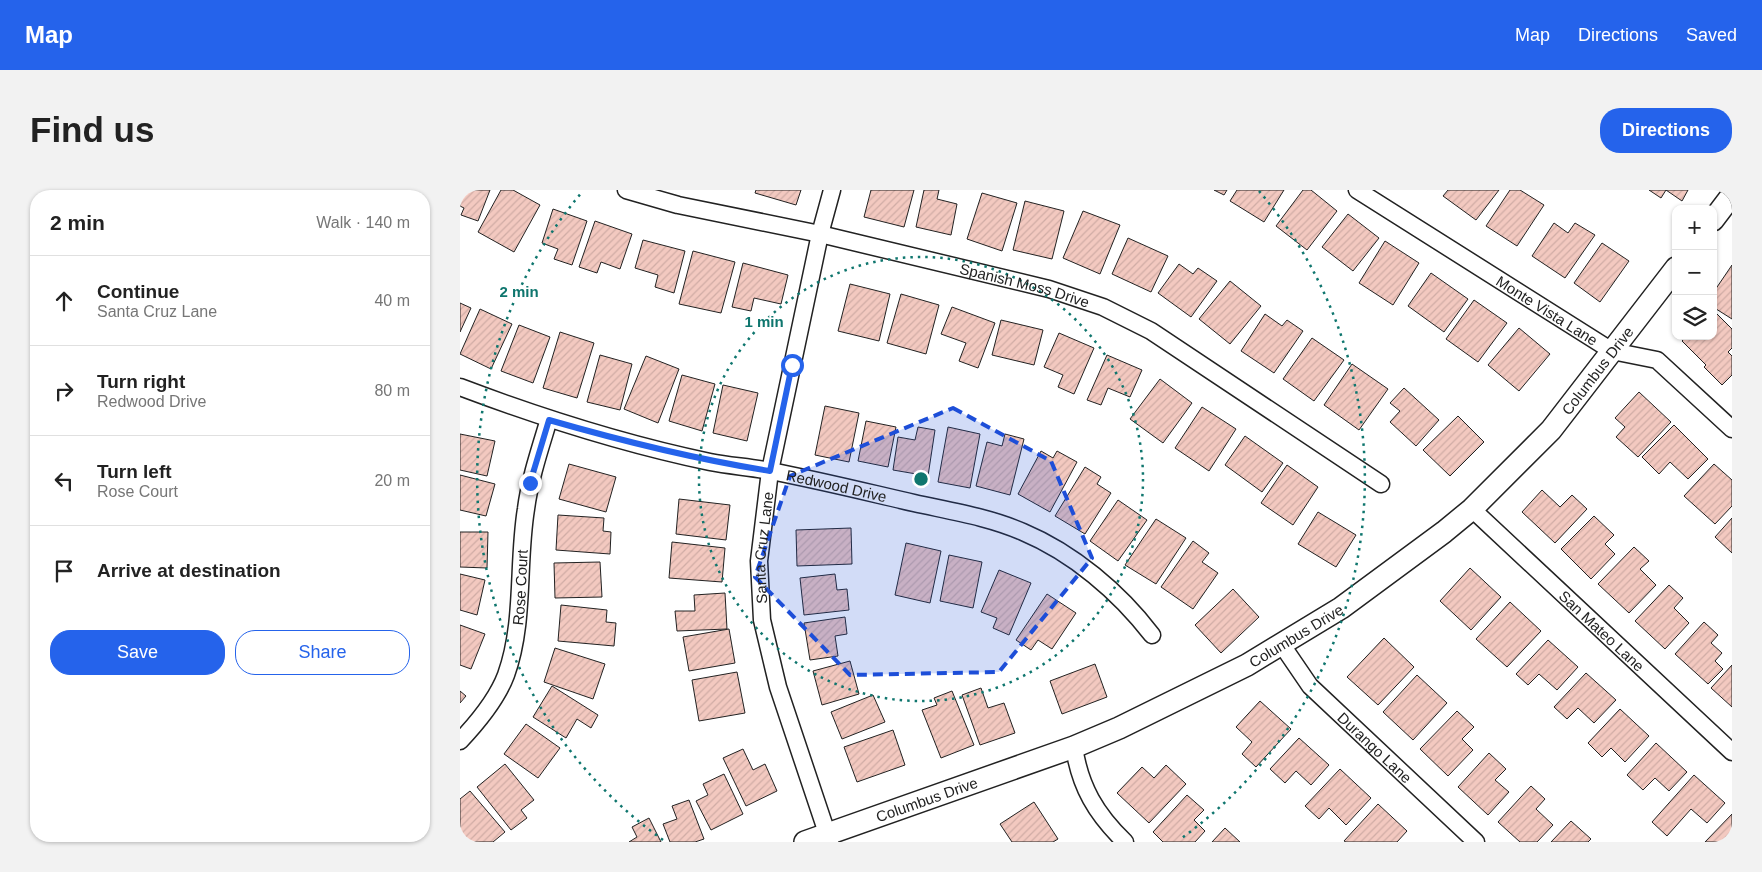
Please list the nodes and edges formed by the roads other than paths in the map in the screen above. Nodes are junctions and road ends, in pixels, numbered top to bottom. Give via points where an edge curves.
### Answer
1 (626, 190) edge
2 (832, 190) edge
3 (1357, 190) edge
4 (1732, 195) edge
5 (1717, 215) edge
6 (820, 234) junction
7 (1672, 273) edge
8 (1612, 351) junction
9 (460, 387) edge
10 (549, 420) junction
11 (1732, 429) edge
12 (770, 471) junction
13 (1381, 484) dead end
14 (1472, 509) junction
15 (1152, 635) dead end
16 (1282, 645) junction
17 (460, 741) edge
18 (1074, 747) junction
19 (1732, 752) edge
20 (828, 837) edge
21 (804, 842) edge
22 (1125, 842) edge
23 (1476, 842) edge

1 - 6 street, Spanish Moss Drive via 696,209
2 - 6 street, Santa Cruz Lane
3 - 8 street, Monte Vista Lane
4 - 5 street
6 - 12 street, Santa Cruz Lane
6 - 13 street, Spanish Moss Drive via 1049,289 1103,307 1151,331
7 - 8 street, Columbus Drive
8 - 11 street, Monte Vista Lane via 1657,360
8 - 14 street, Columbus Drive via 1551,430
9 - 10 street, Redwood Drive
10 - 12 street, Redwood Drive via 711,462
10 - 17 street, Rose Court via 530,483 519,568 518,626 512,656 491,702
12 - 15 street, Redwood Drive via 968,515 1024,532 1070,559 1106,586 1135,613
12 - 20 street, Santa Cruz Lane via 759,561 762,620 778,687
14 - 16 street, Columbus Drive via 1341,608
14 - 19 street, San Mateo Lane
16 - 18 street, Columbus Drive via 1193,693
16 - 23 street, Durango Lane via 1310,686
18 - 20 street, Columbus Drive
18 - 22 street via 1078,772 1088,796
20 - 21 street, Columbus Drive

